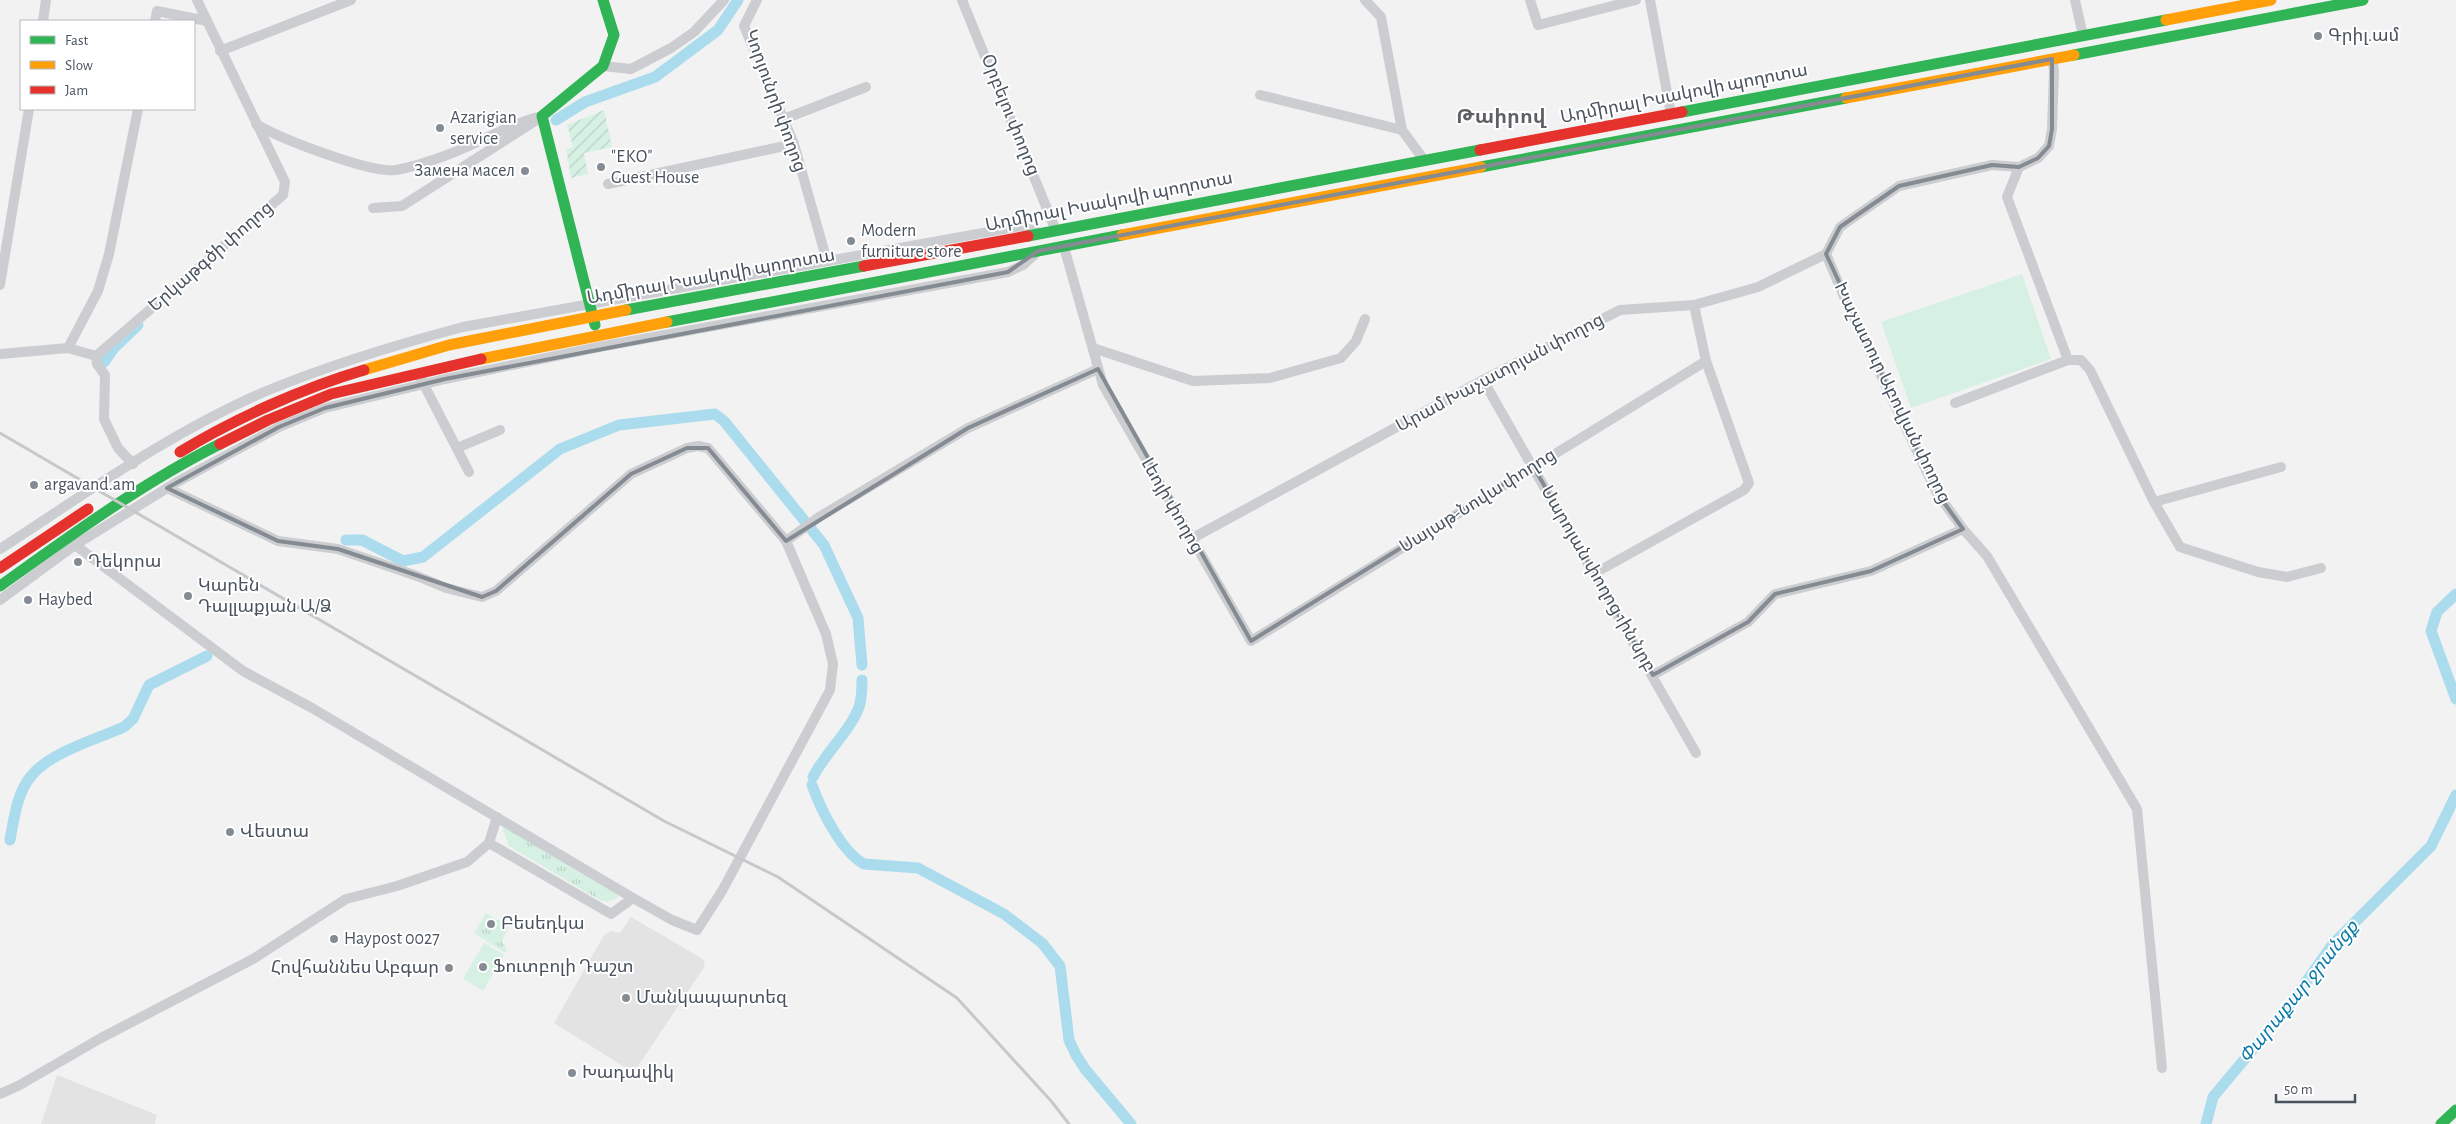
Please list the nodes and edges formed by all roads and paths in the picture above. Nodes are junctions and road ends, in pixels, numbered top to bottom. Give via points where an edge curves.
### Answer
1 (46, 0) edge
2 (197, 0) edge
3 (351, 0) edge
4 (603, 0) edge
5 (724, 0) edge
6 (757, 0) edge
7 (962, 0) edge
8 (1365, 0) edge
9 (1530, 0) edge
10 (1636, 0) edge
11 (1650, 0) edge
12 (2075, 0) edge
13 (2271, 0) edge
14 (2363, 0) edge
15 (43, 20) edge
16 (155, 20) edge
17 (206, 22) junction
18 (2083, 36) junction
19 (220, 51) junction
20 (2052, 59) junction
21 (603, 66) junction
22 (866, 88) dead end
23 (1260, 95) dead end
24 (29, 110) edge
25 (138, 110) edge
26 (1671, 114) junction
27 (542, 116) junction
28 (784, 119) junction
29 (255, 124) junction
30 (1402, 130) junction
31 (794, 144) junction
32 (1424, 160) junction
33 (2020, 167) junction
34 (608, 184) dead end
35 (373, 208) dead end
36 (1056, 230) junction
37 (1039, 233) junction
38 (1064, 247) junction
39 (1826, 254) junction
40 (827, 261) junction
41 (0, 285) edge
42 (590, 303) junction
43 (1694, 305) junction
44 (593, 316) junction
45 (1365, 319) dead end
46 (598, 341) junction
47 (68, 348) junction
48 (1093, 348) junction
49 (0, 354) edge
50 (96, 356) junction
51 (2068, 360) junction
52 (1706, 361) junction
53 (1098, 369) junction
54 (418, 373) junction
55 (1483, 380) junction
56 (424, 384) junction
57 (1955, 403) dead end
58 (500, 430) dead end
59 (457, 448) junction
60 (131, 465) junction
61 (1533, 466) junction
62 (2281, 466) dead end
63 (469, 472) dead end
64 (159, 488) junction
65 (2154, 502) junction
66 (1963, 529) junction
67 (1191, 539) junction
68 (786, 541) junction
69 (75, 545) junction
70 (0, 549) edge
71 (0, 568) edge
72 (2321, 568) dead end
73 (1595, 573) junction
74 (0, 586) edge
75 (0, 600) edge
76 (1251, 641) joint
77 (1653, 675) junction
78 (1696, 753) dead end
79 (497, 817) junction
80 (489, 843) junction
81 (633, 898) junction
82 (2162, 1068) dead end
83 (0, 1094) edge
84 (2456, 1110) edge
85 (2441, 1124) edge

1 - 15 street
2 - 17 street, Երկաթգծի փողոց
3 - 19 street
4 - 21 main road via 614,35
5 - 21 street via 694,32 671,48 632,69
6 - 28 street, Կորյունրի փողոց via 744,26
7 - 36 street, Օրբելու փողոց
8 - 30 street via 1381,17
9 - 10 street via 1538,25
11 - 26 street
12 - 18 street
13 - 18 main road, Ադմիրալ Իսակովի պողոտա
14 - 20 main road, Ադմիրալ Իսակովի պողոտա
16 - 17 street via 157,11
17 - 19 street, Երկաթգծի փողոց
18 - 26 main road, Ադմիրալ Իսակովի պողոտա
19 - 29 street, Երկաթգծի փողոց
20 - 33 street via 2054,90 2049,146 2038,158
20 - 38 main road, Ադմիրալ Իսակովի պողոտա
21 - 27 main road
22 - 28 street
23 - 30 street
24 - 41 street
25 - 47 street via 109,254 98,291
26 - 32 main road, Ադմիրալ Իսակովի պողոտա
27 - 29 street via 523,121 448,155 395,170 378,170 277,136
27 - 35 street via 402,206
27 - 42 main road
28 - 31 street, Կորյունրի փողոց
29 - 50 street, Երկաթգծի փողոց via 285,182 282,195
30 - 32 street
31 - 34 street
31 - 40 street, Կորյունրի փողոց
32 - 36 main road, Ադմիրալ Իսակովի պողոտա
33 - 39 street via 1992,164 1899,186 1840,227
33 - 51 street via 2007,197
36 - 37 main road, Ադմիրալ Իսակովի պողոտա
37 - 40 street via 1021,226
37 - 44 main road, Ադմիրալ Իսակովի պողոտա
38 - 46 main road, Ադմիրալ Իսակովի պողոտա
38 - 48 street, Լեոյի փողոց
39 - 43 street, Արամ Խաչատրյան փողոց via 1758,287
39 - 66 street, Խաչատուր Աբովյան փողոց via 1937,493
40 - 42 street
42 - 44 main road
42 - 60 street via 463,327 325,368 234,407
43 - 52 street
43 - 55 street, Արամ Խաչատրյան փողոց via 1620,310
44 - 46 main road
44 - 71 main road, Ադմիրալ Իսակովի պողոտա via 449,345 326,381 206,436 32,544
45 - 48 street via 1356,341 1341,358 1270,378 1193,381
46 - 54 main road, Ադմիրալ Իսակովի պողոտա
46 - 56 street
47 - 49 street
47 - 50 street
48 - 53 street, Լեոյի փողոց
50 - 60 street via 97,364 105,375 104,419 118,448
51 - 57 street
51 - 65 street via 2081,360 2090,370
52 - 61 street, Սայաթ-Նովա փողոց
52 - 73 street via 1750,480 1744,490
53 - 67 street, Լեոյի փողոց
53 - 68 street via 968,428 823,515
54 - 56 street
54 - 64 main road, Ադմիրալ Իսակովի պողոտա via 331,394 268,420 200,454
55 - 61 street, Սարոյան փողոց 1ին նրբ
55 - 67 street, Արամ Խաչատրյան փողոց
56 - 59 street
56 - 64 street via 318,411 279,427
58 - 59 street
59 - 63 street
60 - 70 street
61 - 73 street, Սարոյան փողոց 1ին նրբ
61 - 76 street, Սայաթ-Նովա փողոց
62 - 65 street
64 - 68 street via 278,541 338,549 446,588 482,597 496,591 630,474 698,446 708,448 715,455
64 - 69 street
64 - 74 main road, Ադմիրալ Իսակովի պողոտա via 90,524
65 - 72 street via 2180,547 2224,562 2287,577
66 - 77 street via 1871,571 1775,594 1748,622
66 - 82 street, Խաչատուր Աբովյան փողոց via 1987,556 2137,810
67 - 76 street, Լեոյի փողոց
68 - 81 street via 826,634 833,664 830,690 722,891 697,930
69 - 75 street
69 - 79 street via 243,671
73 - 77 street, Սարոյան փողոց 1ին նրբ
77 - 78 street, Սարոյան փողոց 1ին նրբ
79 - 80 street
79 - 81 street
80 - 81 street via 611,914
80 - 83 street via 467,862 346,899 253,959
84 - 85 main road

